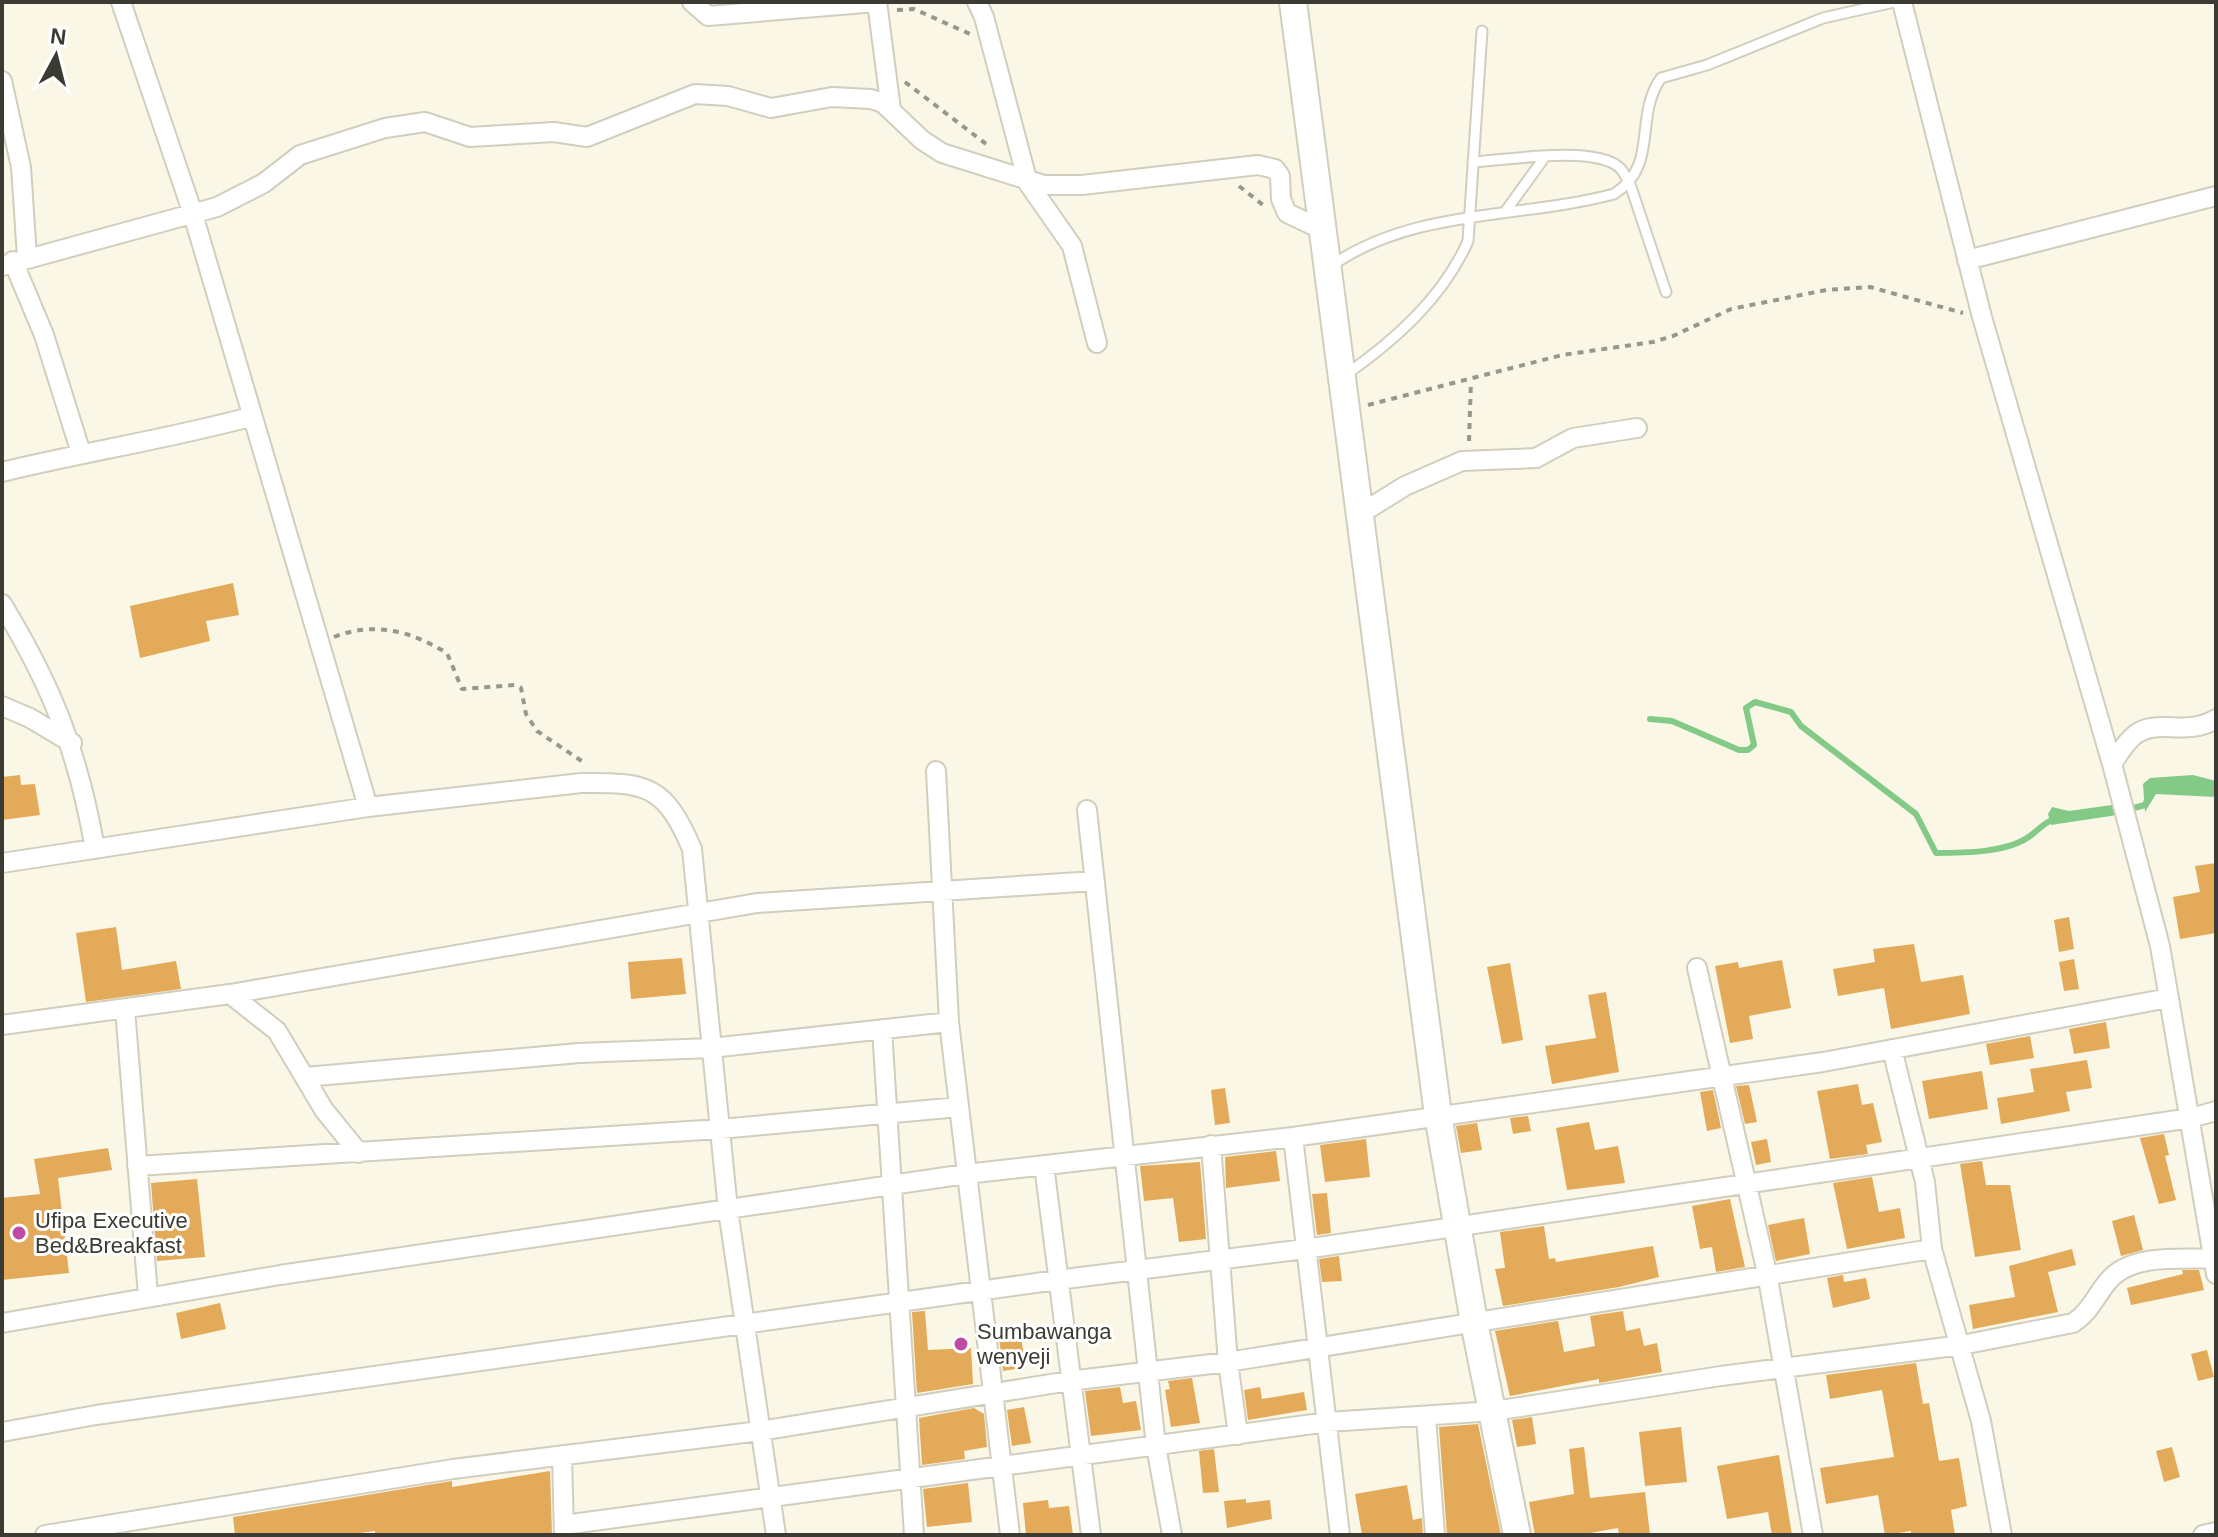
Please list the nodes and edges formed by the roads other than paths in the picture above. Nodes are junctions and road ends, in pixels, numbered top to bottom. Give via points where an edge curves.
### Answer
1 (121, 2) edge
2 (692, 2) edge
3 (977, 2) edge
4 (1293, 2) edge
5 (1894, 2) edge
6 (1902, 2) edge
7 (878, 6) edge
8 (1482, 31) dead end
9 (2, 81) edge
10 (891, 110) junction
11 (1544, 158) junction
12 (1473, 162) junction
13 (1028, 183) junction
14 (1630, 184) junction
15 (2216, 196) edge
16 (192, 211) junction
17 (1505, 212) junction
18 (1470, 217) junction
19 (1323, 230) junction
20 (1967, 260) junction
21 (14, 261) edge
22 (1328, 268) junction
23 (1666, 292) dead end
24 (1097, 343) dead end
25 (1342, 378) junction
26 (250, 417) junction
27 (1637, 428) dead end
28 (81, 453) junction
29 (2, 472) edge
30 (1360, 514) junction
31 (2, 604) edge
32 (2, 706) edge
33 (2216, 719) edge
34 (72, 743) junction
35 (2112, 764) junction
36 (936, 771) dead end
37 (368, 807) junction
38 (1087, 810) dead end
39 (95, 849) junction
40 (2, 863) edge
41 (1095, 881) junction
42 (941, 892) junction
43 (697, 912) junction
44 (1697, 968) dead end
45 (230, 994) junction
46 (2169, 998) junction
47 (125, 1009) junction
48 (949, 1022) junction
49 (2, 1025) edge
50 (882, 1029) junction
51 (711, 1048) junction
52 (1892, 1049) junction
53 (1724, 1076) junction
54 (305, 1077) junction
55 (959, 1107) junction
56 (2216, 1111) edge
57 (885, 1114) junction
58 (1438, 1115) junction
59 (2191, 1118) junction
60 (720, 1129) junction
61 (1293, 1137) junction
62 (1211, 1145) junction
63 (359, 1153) junction
64 (1123, 1156) junction
65 (1919, 1159) junction
66 (1044, 1165) junction
67 (137, 1166) junction
68 (966, 1174) junction
69 (891, 1186) junction
70 (1746, 1186) junction
71 (728, 1210) junction
72 (1460, 1226) junction
73 (1305, 1249) junction
74 (1932, 1249) junction
75 (1221, 1260) junction
76 (2215, 1263) edge
77 (1137, 1271) junction
78 (1767, 1273) junction
79 (1057, 1280) junction
80 (980, 1292) junction
81 (148, 1296) junction
82 (901, 1303) junction
83 (1474, 1322) junction
84 (2, 1323) edge
85 (746, 1326) junction
86 (1962, 1345) junction
87 (1318, 1347) junction
88 (1228, 1362) junction
89 (1786, 1367) junction
90 (1148, 1372) junction
91 (1069, 1381) junction
92 (993, 1394) junction
93 (905, 1409) junction
94 (1494, 1411) junction
95 (1426, 1417) junction
96 (1328, 1422) junction
97 (760, 1431) junction
98 (2, 1432) edge
99 (1238, 1435) junction
100 (1156, 1446) junction
101 (562, 1455) junction
102 (1079, 1456) junction
103 (1002, 1465) junction
104 (911, 1478) junction
105 (769, 1495) junction
106 (564, 1530) edge
107 (2216, 1532) edge
108 (45, 1535) edge
109 (776, 1535) edge
110 (914, 1535) edge
111 (1010, 1535) edge
112 (1091, 1535) edge
113 (1172, 1535) edge
114 (1340, 1535) edge
115 (1435, 1535) edge
116 (1517, 1535) edge
117 (1813, 1535) edge
118 (2002, 1535) edge
119 (2203, 1535) edge

1 - 16 street
2 - 7 street via 708,16
3 - 13 street
4 - 19 street
5 - 14 lane via 1823,18 1661,78 1649,100 1639,171
6 - 20 street
7 - 10 street
8 - 12 lane
9 - 21 street via 21,167
10 - 13 street via 942,153
10 - 16 street via 856,97 771,108 728,96 695,94 587,137 554,132 470,137 436,123 412,123 316,148 225,203
11 - 12 lane
11 - 14 lane via 1606,160 1621,169
11 - 17 lane
12 - 18 lane
13 - 19 street via 1082,185 1258,165 1275,169 1280,176 1287,213
13 - 24 street via 1072,246
14 - 17 lane via 1597,198
14 - 23 lane
15 - 20 street
16 - 21 street
16 - 26 street
17 - 18 lane
18 - 22 lane via 1383,237
18 - 25 lane via 1468,241 1456,269 1412,320
19 - 22 street
20 - 35 street
21 - 28 street
22 - 25 street
25 - 30 street
26 - 28 street
26 - 37 street
27 - 30 street via 1573,438 1536,458 1471,460 1405,486
28 - 29 street
30 - 58 street
31 - 34 street via 39,666
32 - 34 street
33 - 35 street via 2197,729 2166,727 2137,733
34 - 39 street
35 - 46 street
36 - 42 street
37 - 39 street
37 - 43 street via 581,783 650,790 676,810 692,849
38 - 41 street
39 - 40 street
41 - 42 street
41 - 64 street
42 - 43 street via 811,898
42 - 48 street
43 - 45 street
43 - 51 street
44 - 53 street
45 - 47 street
45 - 54 street via 277,1031
46 - 52 street
46 - 59 street
47 - 49 street
47 - 67 street
48 - 50 street
48 - 55 street
50 - 51 street
50 - 57 street
51 - 54 street via 579,1053
51 - 60 street
52 - 53 street
52 - 65 street
53 - 58 street
53 - 70 street
54 - 63 street
55 - 57 street
55 - 68 street
56 - 59 street
57 - 60 street
57 - 69 street
58 - 61 street
58 - 72 street
59 - 65 street
59 - 76 street
60 - 63 street
60 - 71 street
61 - 62 street
61 - 73 street
62 - 64 street
62 - 75 street
63 - 67 street
64 - 66 street
64 - 77 street
65 - 70 street
65 - 74 street
66 - 68 street
66 - 79 street
67 - 81 street
68 - 69 street
68 - 80 street
69 - 71 street
69 - 82 street
70 - 72 street
70 - 78 street
71 - 81 street
71 - 85 street
72 - 73 street
72 - 83 street
73 - 75 street
73 - 87 street
74 - 78 street
74 - 86 street
75 - 77 street
75 - 88 street
76 - 86 street via 2162,1260 2127,1268 2114,1275 2095,1304 2073,1323
77 - 79 street
77 - 90 street
78 - 83 street
78 - 89 street
79 - 80 street
79 - 91 street
80 - 82 street
80 - 92 street
81 - 84 street
82 - 85 street
82 - 93 street
83 - 87 street
83 - 94 street
85 - 97 street
85 - 98 street
86 - 89 street
86 - 118 street
87 - 88 street
87 - 96 street
88 - 90 street
88 - 99 street
89 - 94 street
89 - 117 street
90 - 91 street
90 - 100 street
91 - 92 street
91 - 102 street
92 - 93 street
92 - 103 street
93 - 97 street
93 - 104 street
94 - 95 street
94 - 116 street
95 - 96 street
95 - 115 street
96 - 99 street
96 - 114 street
97 - 101 street
97 - 105 street
99 - 100 street
100 - 102 street
100 - 113 street
101 - 106 street
101 - 108 street
102 - 103 street
102 - 112 street
103 - 104 street
103 - 111 street
104 - 105 street
104 - 110 street
105 - 106 street
105 - 109 street
107 - 119 street

